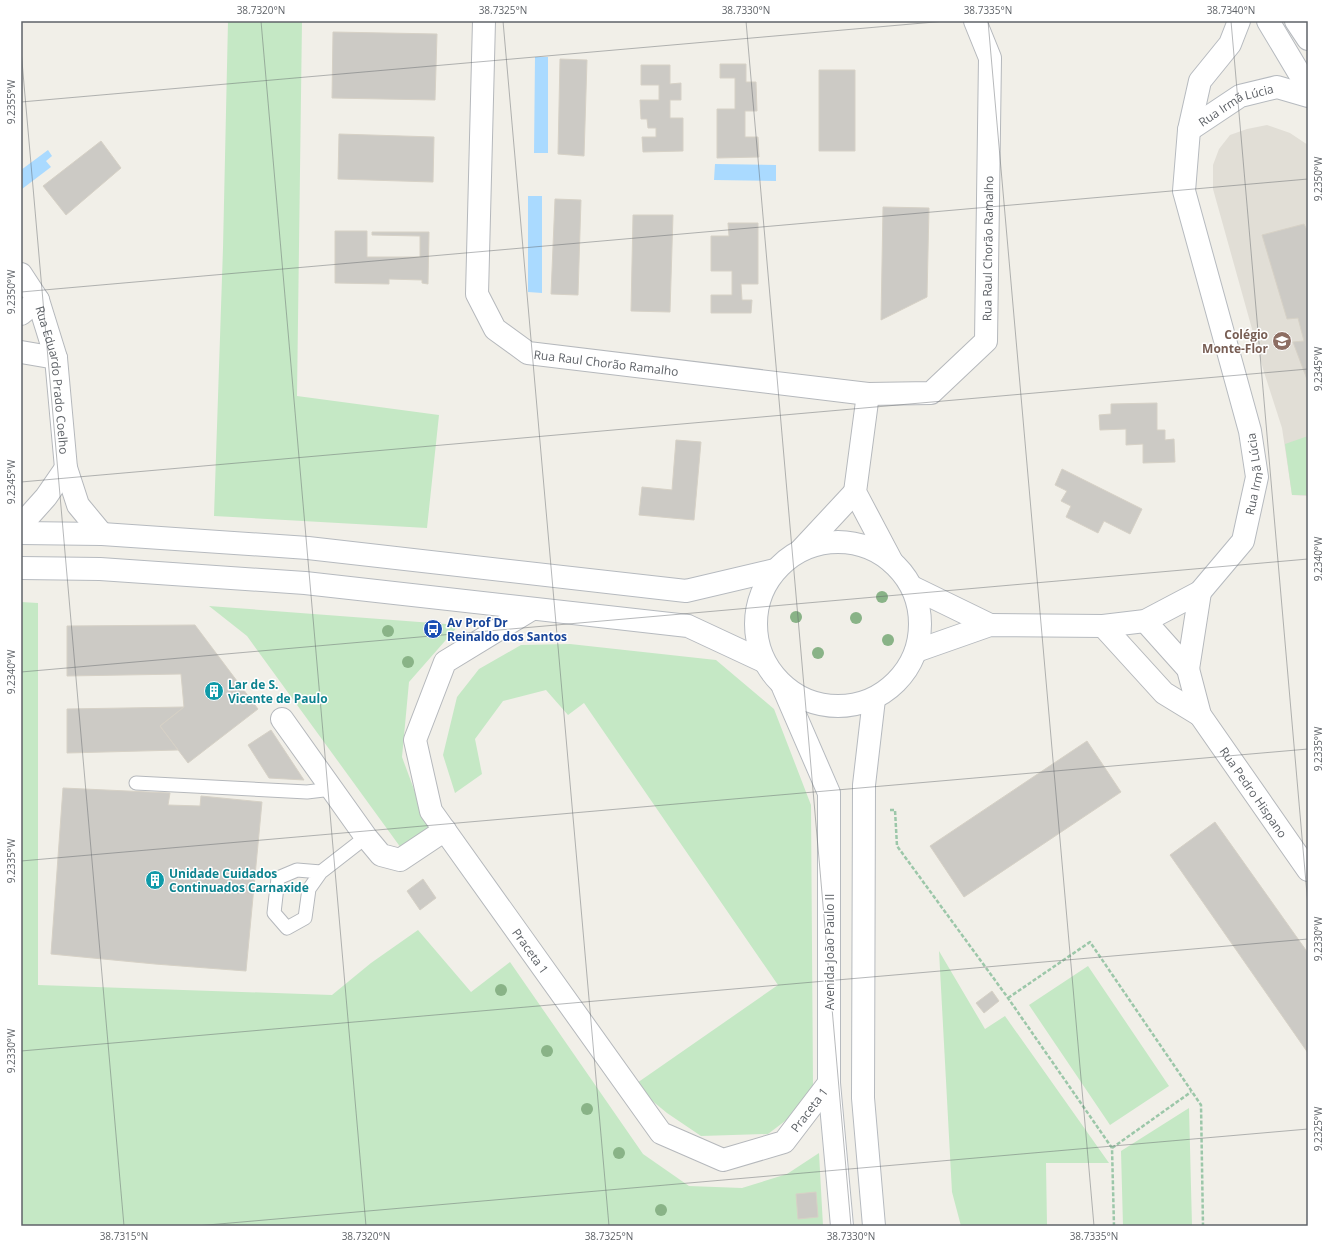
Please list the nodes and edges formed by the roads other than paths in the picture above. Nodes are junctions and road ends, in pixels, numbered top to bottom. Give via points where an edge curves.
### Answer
1 (484, 21) edge
2 (975, 21) edge
3 (1238, 21) edge
4 (1268, 21) edge
5 (1296, 21) edge
6 (1308, 40) edge
7 (1308, 88) edge
8 (1308, 96) edge
9 (1189, 130) junction
10 (21, 274) edge
11 (38, 300) junction
12 (21, 314) edge
13 (21, 352) edge
14 (56, 358) junction
15 (868, 394) junction
16 (66, 468) junction
17 (855, 492) junction
18 (21, 524) edge
19 (21, 533) edge
20 (102, 534) junction
21 (801, 550) junction
22 (892, 562) junction
23 (21, 568) edge
24 (775, 570) junction
25 (912, 587) junction
26 (1200, 592) junction
27 (532, 609) junction
28 (1145, 621) junction
29 (990, 625) junction
30 (1103, 626) junction
31 (916, 651) junction
32 (763, 661) junction
33 (1188, 669) junction
34 (783, 687) junction
35 (874, 699) junction
36 (1200, 715) junction
37 (282, 719) dead end
38 (136, 784) dead end
39 (332, 789) junction
40 (445, 830) junction
41 (366, 837) junction
42 (1308, 870) edge
43 (321, 872) junction
44 (830, 1083) junction
45 (842, 1226) edge
46 (874, 1226) edge

1 - 15 street, Rua Raul Chorão Ramalho via 477,294 495,329 528,353
2 - 15 street, Rua Raul Chorão Ramalho via 990,58 986,341 931,393
3 - 9 street, Rua Irmã Lúcia via 1230,44 1200,81
4 - 7 street
5 - 6 street
8 - 9 street, Rua Irmã Lúcia via 1277,87 1240,96
9 - 26 street, Rua Irmã Lúcia via 1184,191 1250,431 1257,477 1243,541
10 - 11 street, Rua Eduardo Prado Coelho
11 - 12 street
11 - 14 street, Rua Eduardo Prado Coelho
13 - 14 street
14 - 16 street, Rua Eduardo Prado Coelho
15 - 17 street
16 - 18 street, Rua Eduardo Prado Coelho via 46,497
16 - 20 street, Rua Eduardo Prado Coelho via 78,505
17 - 21 street
17 - 22 street
19 - 20 street
20 - 24 street via 308,548 686,591
21 - 22 street, Avenida João Paulo II via 824,542 848,542 871,549
21 - 24 street, Avenida João Paulo II
22 - 25 street, Avenida João Paulo II
23 - 27 street via 100,569 305,583
24 - 32 street, Avenida João Paulo II via 762,590 755,613 756,638
25 - 29 street, Rua Irmã Lúcia
25 - 31 street, Avenida João Paulo II via 919,608 920,629
26 - 28 street, Rua Irmã Lúcia
26 - 33 street
27 - 32 street via 688,626
27 - 40 street, Praceta 1 via 446,662 440,676 415,740 431,811
28 - 30 street, Rua Irmã Lúcia
28 - 33 street
29 - 30 street, Rua Irmã Lúcia
29 - 31 street, Rua Irmã Lúcia
30 - 36 street via 1164,693
31 - 35 street, Avenida João Paulo II via 906,670 892,686
32 - 34 street, Avenida João Paulo II
33 - 36 street
34 - 35 street, Avenida João Paulo II via 803,700 827,707 851,706
34 - 44 street, Avenida João Paulo II via 829,794
35 - 46 street via 863,811 863,1098
36 - 42 street, Rua Pedro Hispano
37 - 39 street
38 - 39 lane via 307,792
39 - 41 street
40 - 41 street via 400,860 381,855
40 - 44 street, Praceta 1 via 661,1133 723,1160 784,1142
41 - 43 lane
43 - 43 lane via 297,870 278,878 274,913 287,928 305,918 309,889
44 - 45 street, Avenida João Paulo II

